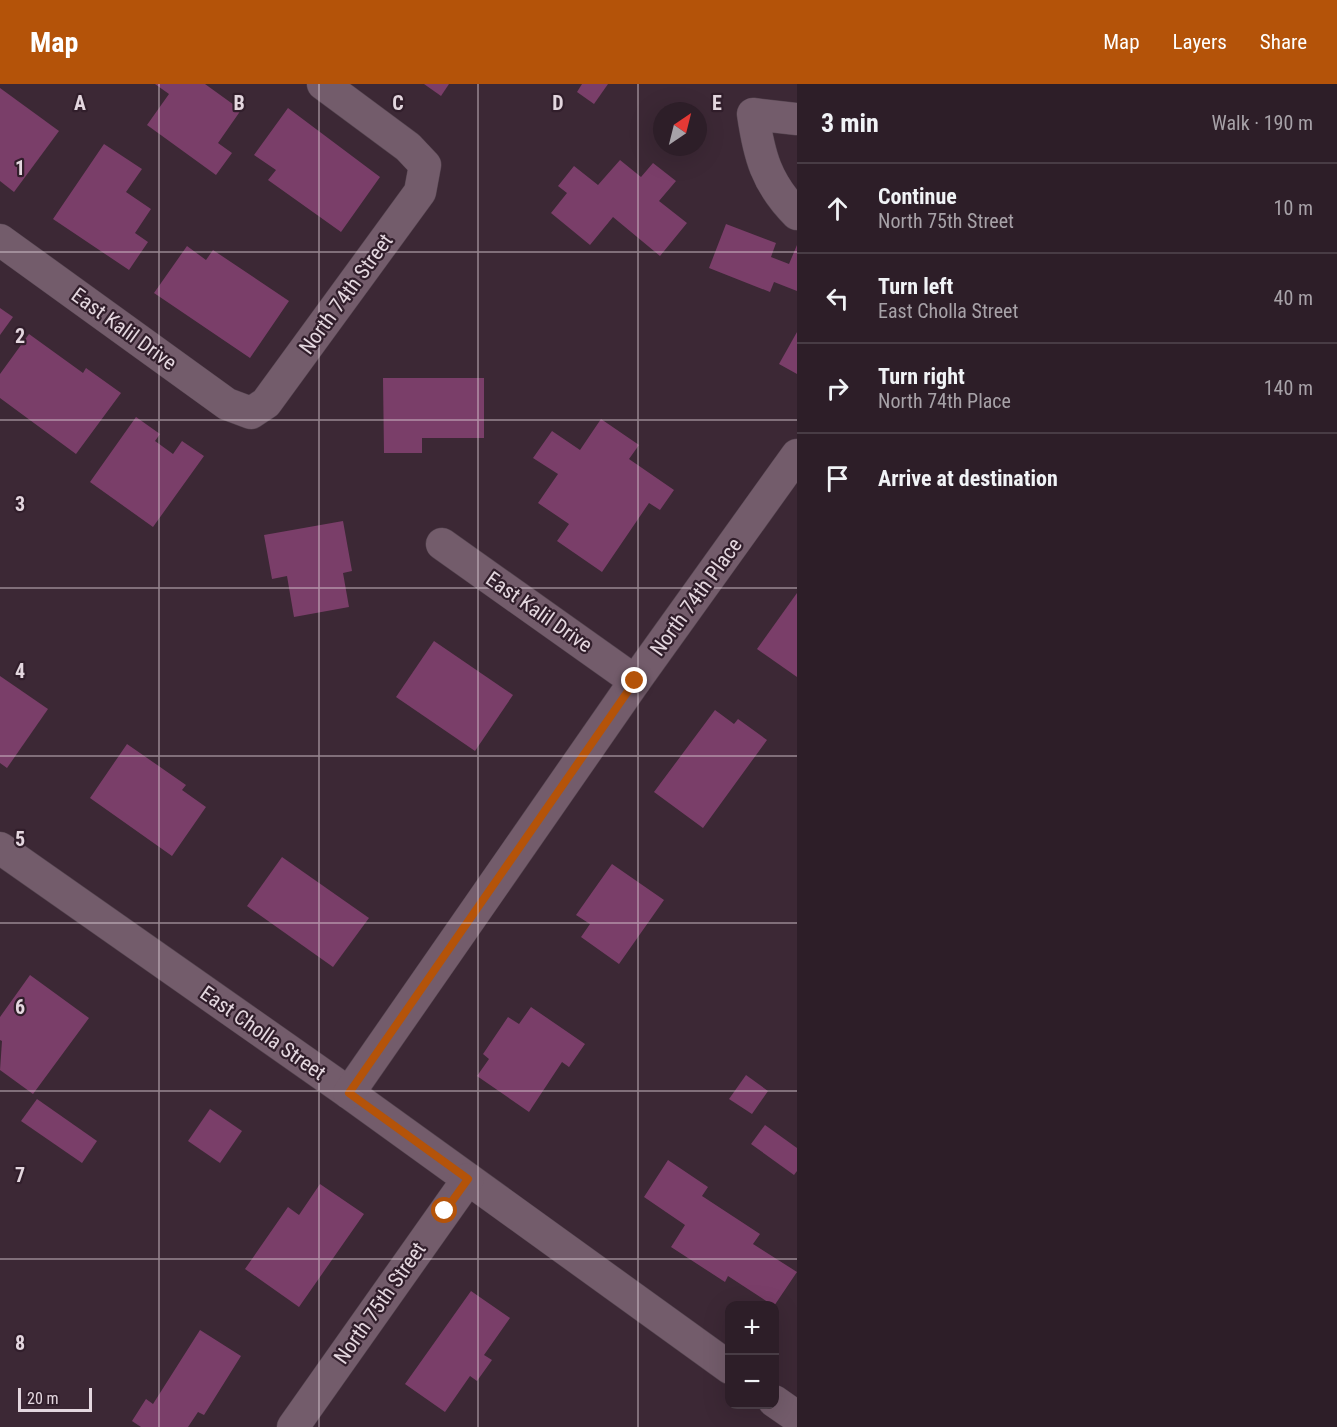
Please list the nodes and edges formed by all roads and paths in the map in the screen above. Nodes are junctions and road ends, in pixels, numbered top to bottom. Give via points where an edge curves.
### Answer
1 (323, 84) edge
2 (797, 119) edge
3 (797, 214) edge
4 (0, 240) edge
5 (251, 413) joint
6 (797, 455) edge
7 (442, 544) dead end
8 (635, 681) junction
9 (0, 848) edge
10 (349, 1093) junction
11 (468, 1179) junction
12 (725, 1365) edge
13 (779, 1404) edge
14 (797, 1417) edge
15 (293, 1427) edge

1 - 5 street, North 74th Street via 408,147 425,165 420,192 266,403
2 - 3 street via 753,114 759,156 770,179
4 - 5 street, East Kalil Drive via 227,404
6 - 8 street, North 74th Place
7 - 8 street, East Kalil Drive
8 - 10 street, North 74th Place
9 - 10 street, East Cholla Street
10 - 11 street, East Cholla Street
11 - 12 street, East Cholla Street
11 - 15 street, North 75th Street
13 - 14 street

